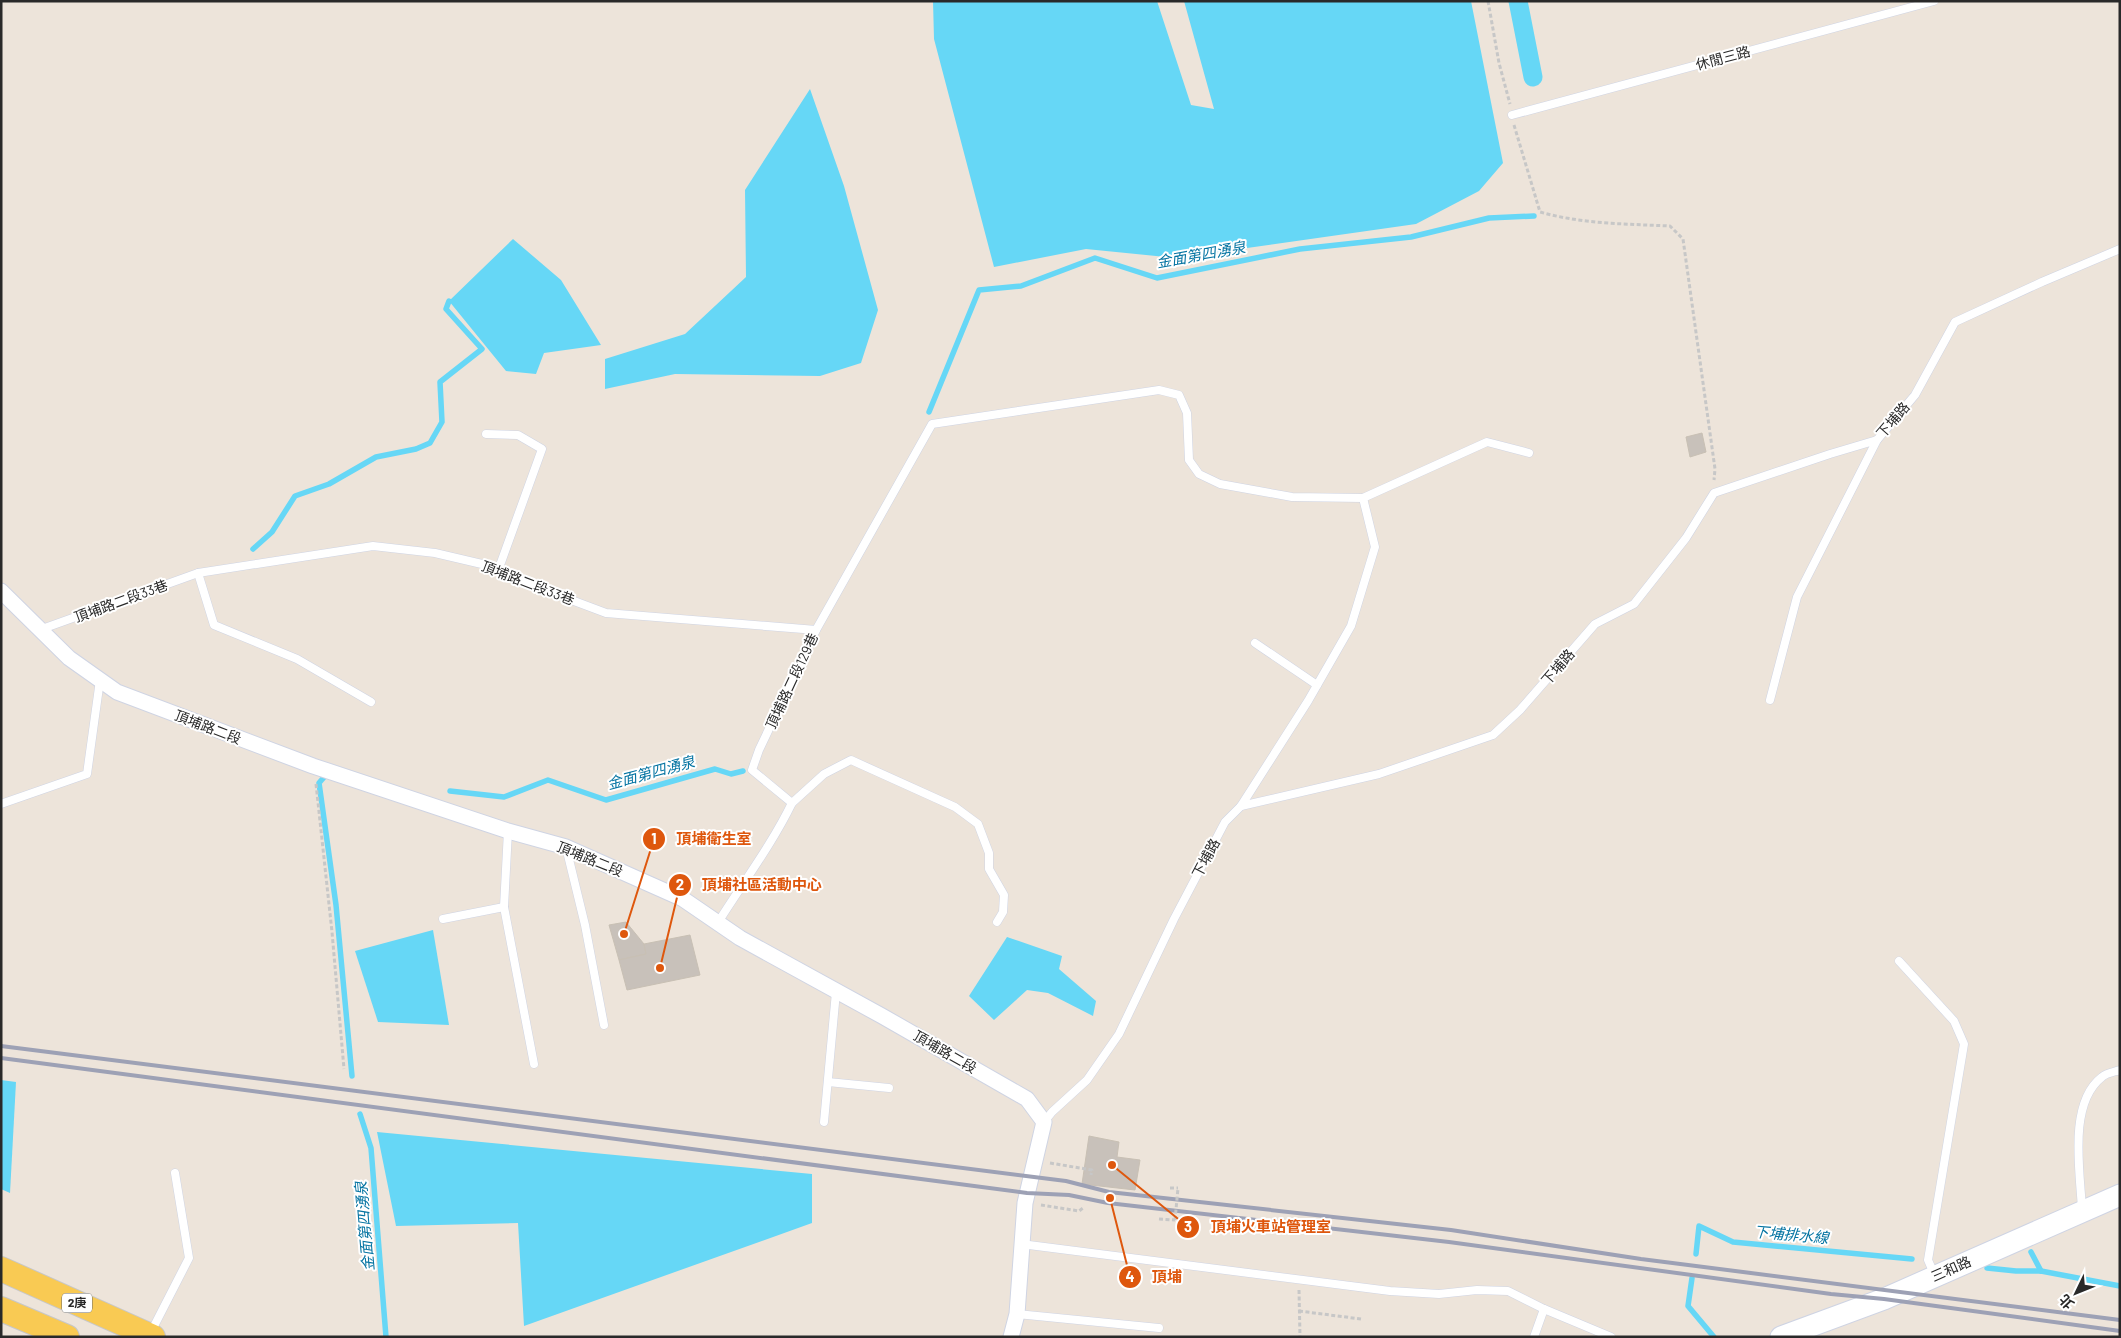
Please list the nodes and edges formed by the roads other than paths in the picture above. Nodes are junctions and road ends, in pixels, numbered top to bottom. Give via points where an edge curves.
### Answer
1 (1934, 1) edge
2 (1512, 115) road end
3 (2120, 249) edge
4 (486, 434) dead end
5 (1877, 440) junction
6 (1529, 453) dead end
7 (1363, 498) junction
8 (499, 568) junction
9 (198, 573) junction
10 (1, 590) edge
11 (42, 629) junction
12 (816, 630) junction
13 (1255, 643) dead end
14 (100, 680) junction
15 (1317, 685) junction
16 (1770, 700) dead end
17 (371, 702) dead end
18 (1, 804) edge
19 (792, 804) junction
20 (1241, 806) junction
21 (508, 831) junction
22 (566, 848) junction
23 (504, 907) junction
24 (443, 919) dead end
25 (997, 922) dead end
26 (717, 924) junction
27 (1900, 961) dead end
28 (836, 992) junction
29 (604, 1025) dead end
30 (534, 1064) dead end
31 (2120, 1070) edge
32 (828, 1082) junction
33 (889, 1088) dead end
34 (824, 1122) dead end
35 (1044, 1122) junction
36 (175, 1173) dead end
37 (2120, 1195) edge
38 (2082, 1211) junction
39 (1021, 1244) junction
40 (1, 1269) edge
41 (1935, 1276) junction
42 (1, 1308) edge
43 (1544, 1309) junction
44 (1017, 1314) junction
45 (1159, 1328) dead end
46 (151, 1336) edge
47 (66, 1337) edge
48 (1011, 1337) edge
49 (1534, 1337) edge
50 (1611, 1337) edge
51 (1780, 1337) edge

1 - 2 lane, 休閒三路
3 - 5 lane, 下埔路 via 1954,322 1915,395
4 - 8 lane via 518,435 542,449
5 - 16 lane via 1797,597
5 - 20 lane, 下埔路 via 1714,493 1686,538 1634,604 1595,624 1520,710 1493,735 1379,774
6 - 7 lane via 1487,442
7 - 12 lane, 頂埔路二段129巷 via 1292,497 1220,484 1199,474 1189,460 1187,413 1179,395 1159,390 932,424
7 - 15 lane via 1376,547 1351,626
8 - 9 lane, 頂埔路二段33巷 via 435,553 373,546
8 - 12 lane, 頂埔路二段33巷 via 518,580 606,613
9 - 11 lane, 頂埔路二段33巷
9 - 17 lane via 214,625 296,659
10 - 11 street, 頂埔路二段
11 - 14 street, 頂埔路二段 via 69,658
12 - 19 lane, 頂埔路二段129巷 via 752,770
13 - 15 lane
14 - 18 lane via 87,774
14 - 21 street, 頂埔路二段 via 117,692 313,766
15 - 20 lane
19 - 25 lane via 824,774 851,760 955,807 978,824 989,853 989,870 1004,895 1003,912
19 - 26 lane via 778,834
20 - 35 lane, 下埔路 via 1225,822 1174,919 1120,1034 1087,1080
21 - 22 street, 頂埔路二段
21 - 23 lane
22 - 26 street, 頂埔路二段 via 682,899
22 - 29 lane via 585,924
23 - 24 lane
23 - 30 lane
26 - 28 street, 頂埔路二段
27 - 41 lane via 1954,1021 1964,1044 1928,1260
28 - 32 lane
28 - 35 street, 頂埔路二段 via 1026,1099
31 - 38 lane via 2102,1076 2086,1095 2078,1134
32 - 33 lane
32 - 34 lane
35 - 39 street via 1025,1203
36 - 46 lane via 189,1258
37 - 38 main road, 三和路
38 - 41 main road, 三和路
39 - 43 lane via 1390,1291 1439,1294 1508,1291
39 - 44 street
40 - 46 main road, 2庚
41 - 51 main road, 三和路 via 1884,1299
42 - 47 main road, 2庚
43 - 49 lane
43 - 50 lane
44 - 45 lane
44 - 48 street

